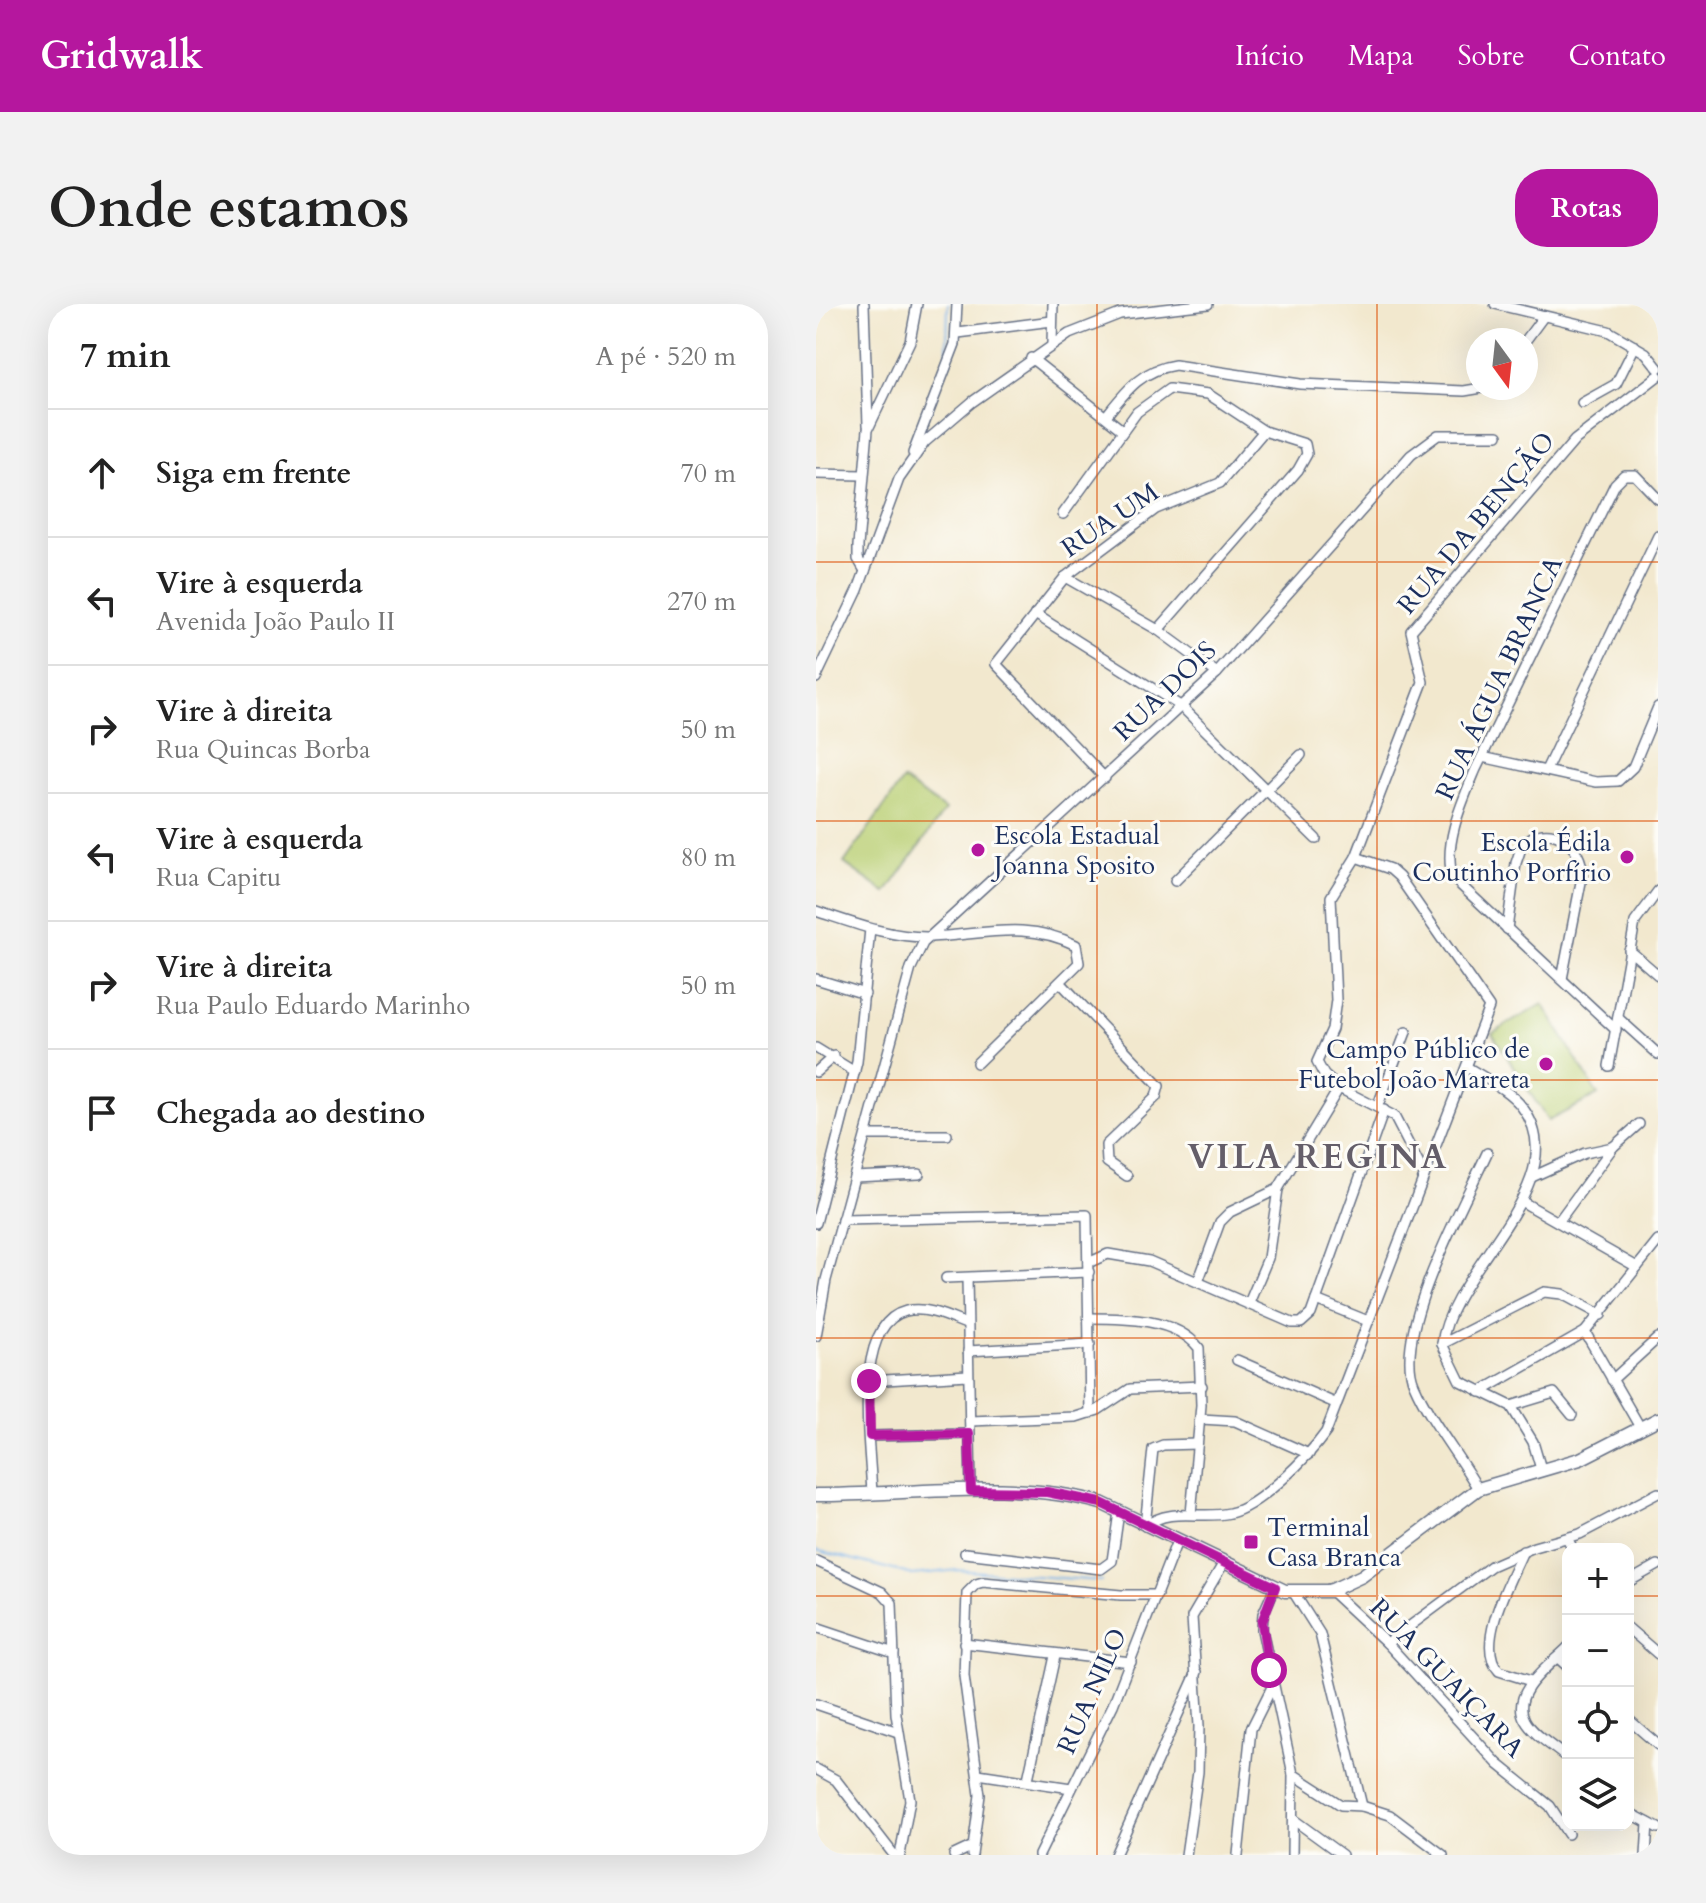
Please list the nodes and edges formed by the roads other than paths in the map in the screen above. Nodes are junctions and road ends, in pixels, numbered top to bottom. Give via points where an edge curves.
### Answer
1 (864, 304) edge
2 (917, 304) edge
3 (957, 304) edge
4 (1053, 304) edge
5 (1208, 304) edge
6 (1495, 304) edge
7 (1528, 307) edge
8 (1543, 317) junction
9 (1052, 321) junction
10 (1535, 328) edge
11 (958, 333) junction
12 (1052, 344) junction
13 (1635, 346) junction
14 (1031, 358) junction
15 (1654, 362) edge
16 (1658, 376) edge
17 (1466, 391) edge
18 (1582, 403) dead end
19 (1106, 416) junction
20 (868, 429) junction
21 (1122, 430) junction
22 (1264, 431) junction
23 (1498, 435) dead end
24 (907, 463) junction
25 (816, 474) edge
26 (862, 475) junction
27 (1658, 499) edge
28 (1063, 514) dead end
29 (1658, 536) edge
30 (865, 571) junction
31 (1065, 577) junction
32 (1035, 614) junction
33 (1158, 630) junction
34 (1217, 673) junction
35 (816, 678) edge
36 (1182, 707) junction
37 (1658, 707) edge
38 (1301, 755) dead end
39 (1482, 757) junction
40 (1547, 768) junction
41 (1105, 778) junction
42 (1267, 789) junction
43 (1316, 839) dead end
44 (1356, 857) junction
45 (1175, 881) dead end
46 (1658, 893) edge
47 (816, 911) edge
48 (870, 929) junction
49 (1507, 929) junction
50 (929, 937) junction
51 (1629, 950) junction
52 (1658, 975) edge
53 (816, 979) edge
54 (1562, 979) junction
55 (1060, 982) junction
56 (865, 994) junction
57 (1618, 1018) junction
58 (1616, 1030) junction
59 (1406, 1032) dead end
60 (816, 1048) edge
61 (1658, 1054) edge
62 (834, 1056) junction
63 (977, 1063) dead end
64 (1609, 1066) dead end
65 (1467, 1067) junction
66 (816, 1072) edge
67 (855, 1072) junction
68 (1339, 1088) junction
69 (1381, 1107) junction
70 (1639, 1124) dead end
71 (866, 1135) junction
72 (947, 1135) dead end
73 (1613, 1147) junction
74 (1487, 1153) dead end
75 (1423, 1172) junction
76 (919, 1174) dead end
77 (1127, 1176) dead end
78 (826, 1177) junction
79 (854, 1177) junction
80 (1532, 1177) junction
81 (816, 1185) edge
82 (1278, 1189) junction
83 (1521, 1201) junction
84 (842, 1220) junction
85 (1558, 1222) junction
86 (816, 1223) edge
87 (1658, 1241) edge
88 (1637, 1267) junction
89 (1088, 1268) junction
90 (946, 1278) dead end
91 (967, 1278) junction
92 (1198, 1282) junction
93 (1316, 1300) junction
94 (1249, 1303) junction
95 (1601, 1315) junction
96 (1090, 1318) junction
97 (1368, 1321) junction
98 (966, 1324) junction
99 (1585, 1332) junction
100 (816, 1336) edge
101 (1658, 1338) edge
102 (1090, 1344) junction
103 (1442, 1344) junction
104 (968, 1351) junction
105 (1237, 1360) dead end
106 (968, 1375) junction
107 (1612, 1380) junction
108 (869, 1381) junction
109 (1202, 1386) junction
110 (1480, 1392) junction
111 (1337, 1404) junction
112 (1511, 1406) junction
113 (1090, 1413) junction
114 (1572, 1415) dead end
115 (1201, 1419) junction
116 (1658, 1419) edge
117 (970, 1421) junction
118 (1641, 1429) junction
119 (969, 1434) junction
120 (870, 1436) junction
121 (1197, 1444) junction
122 (1309, 1454) junction
123 (1541, 1469) junction
124 (1478, 1489) junction
125 (971, 1491) junction
126 (1658, 1493) edge
127 (816, 1495) edge
128 (872, 1495) junction
129 (1119, 1512) junction
130 (1191, 1514) junction
131 (1145, 1526) junction
132 (1567, 1538) junction
133 (1177, 1541) junction
134 (1570, 1543) edge
135 (1523, 1551) junction
136 (965, 1553) dead end
137 (816, 1561) edge
138 (1223, 1564) junction
139 (1658, 1565) edge
140 (1491, 1566) junction
141 (1511, 1579) junction
142 (1634, 1579) edge
143 (1275, 1587) junction
144 (1329, 1588) junction
145 (1294, 1593) junction
146 (1157, 1595) junction
147 (816, 1627) edge
148 (1634, 1633) edge
149 (964, 1643) junction
150 (1387, 1643) junction
151 (894, 1653) junction
152 (1562, 1654) edge
153 (1658, 1654) edge
154 (1055, 1656) junction
155 (1558, 1658) junction
156 (1131, 1662) junction
157 (1562, 1662) edge
158 (1198, 1669) junction
159 (1531, 1681) junction
160 (1273, 1685) junction
161 (816, 1704) edge
162 (1634, 1724) edge
163 (898, 1732) junction
164 (1658, 1745) edge
165 (1562, 1754) edge
166 (816, 1769) edge
167 (978, 1774) junction
168 (1293, 1774) junction
169 (1028, 1779) junction
170 (1071, 1788) junction
171 (1362, 1806) junction
172 (1634, 1815) edge
173 (1294, 1820) junction
174 (1653, 1825) edge
175 (1568, 1834) dead end
176 (972, 1851) edge
177 (1441, 1854) edge
178 (894, 1855) edge
179 (900, 1855) edge
180 (954, 1855) edge
181 (1039, 1855) edge
182 (1115, 1855) edge
183 (1186, 1855) edge
184 (1238, 1855) edge
185 (1292, 1855) edge
186 (1342, 1855) edge
187 (1646, 1855) edge

1 - 20 street
2 - 20 street via 910,341
3 - 11 street
4 - 9 street
5 - 12 street via 1120,314
6 - 7 street
7 - 8 street
8 - 10 street
8 - 13 street via 1608,331
9 - 11 street
9 - 12 street
11 - 24 street
12 - 14 street
13 - 15 street
13 - 18 street via 1616,384
14 - 19 street
14 - 24 street via 946,423
16 - 44 street, RUA DA BENÇÃO via 1575,440 1415,624 1411,641 1423,682
17 - 19 street via 1300,384 1175,365 1142,376
19 - 21 street
20 - 26 street
21 - 22 street via 1151,399 1183,388 1225,403
21 - 28 street
22 - 31 street, RUA UM via 1220,483 1156,509
22 - 33 street via 1305,444 1304,461
23 - 34 street, RUA DOIS via 1438,435 1411,455
24 - 30 street
25 - 26 street
26 - 30 street via 858,555
27 - 39 street, RUA ÁGUA BRANCA via 1640,477 1619,478
29 - 40 street
30 - 35 street
31 - 32 street, RUA UM
31 - 33 street
32 - 36 street
32 - 41 street, RUA UM via 996,664
33 - 34 street
34 - 36 street, RUA DOIS
36 - 41 street, RUA DOIS
36 - 42 street
37 - 40 street via 1633,767 1618,781 1596,782
38 - 42 street
39 - 40 street
39 - 49 street, RUA ÁGUA BRANCA via 1456,826 1451,873
41 - 50 street, RUA DOIS
42 - 43 street
42 - 45 street
44 - 65 street via 1399,877 1489,1007
44 - 68 street, RUA DA BENÇÃO via 1331,897 1336,1000 1332,1029 1317,1062
46 - 51 street via 1635,922
47 - 48 street
48 - 50 street
48 - 56 street
49 - 54 street, RUA ÁGUA BRANCA
49 - 54 street via 1522,845 1543,834 1560,837 1582,859
50 - 55 street via 1006,928 1066,940 1076,945 1079,963
50 - 71 street, RUA DOIS via 911,968
51 - 52 street
51 - 57 street
53 - 56 street
54 - 58 street, RUA ÁGUA BRANCA
55 - 63 street
55 - 77 street via 1159,1086 1156,1097 1106,1145 1107,1162
56 - 67 street
57 - 58 street
57 - 61 street
58 - 64 street
59 - 69 street
60 - 62 street
62 - 66 street
62 - 67 street
65 - 75 street
65 - 80 street via 1514,1099 1528,1117 1537,1153
67 - 78 street
68 - 69 street
68 - 82 street
69 - 75 street via 1402,1128
69 - 93 street
70 - 73 street
71 - 72 street
71 - 79 street, RUA DOIS
73 - 80 street via 1585,1153
73 - 85 street
74 - 124 street via 1425,1290 1408,1360 1413,1382
75 - 97 street
76 - 79 street
78 - 81 street
78 - 86 street
79 - 84 street, RUA DOIS
80 - 83 street
82 - 92 street via 1220,1222
82 - 94 street via 1268,1258
83 - 85 street
83 - 103 street via 1456,1298
84 - 89 street via 1087,1215
84 - 100 street, RUA DOIS
85 - 88 street
87 - 88 street
88 - 95 street
89 - 91 street
89 - 92 street via 1108,1254 1125,1255
89 - 96 street
90 - 91 street
91 - 98 street
92 - 94 street
93 - 94 street via 1309,1317 1297,1324
93 - 97 street
95 - 99 street
95 - 103 street via 1550,1291
96 - 102 street
96 - 109 street via 1140,1320 1191,1339 1201,1354
97 - 111 street
98 - 104 street
98 - 108 street via 926,1311 897,1315 873,1344
99 - 107 street
99 - 110 street
101 - 107 street
102 - 104 street
102 - 113 street
103 - 110 street via 1456,1377
104 - 106 street
105 - 111 street
106 - 108 street
106 - 117 street
107 - 118 street
108 - 120 street
109 - 113 street via 1130,1389
109 - 115 street
110 - 112 street
111 - 122 street via 1326,1432
112 - 114 street via 1554,1393
112 - 123 street via 1533,1442
113 - 117 street
115 - 121 street
115 - 122 street via 1235,1421
116 - 118 main road
117 - 119 street
118 - 123 main road via 1580,1459
119 - 120 street
119 - 125 street
120 - 128 street
121 - 130 street
121 - 131 street via 1153,1449
122 - 130 street via 1243,1508
123 - 124 main road
124 - 144 main road via 1362,1576
125 - 128 main road
125 - 129 main road via 1073,1495
126 - 132 street
127 - 128 main road
129 - 131 main road
129 - 136 street via 1112,1561 1101,1569
130 - 131 street via 1165,1514
131 - 133 main road
132 - 134 street
132 - 135 street
133 - 138 main road
133 - 146 street, RUA NILO
135 - 140 street
135 - 141 street
137 - 151 street via 882,1592 892,1603
138 - 143 main road
138 - 158 street via 1192,1617
139 - 142 street
140 - 141 street
140 - 150 street
141 - 159 street via 1492,1630 1490,1655 1499,1671
143 - 144 main road
143 - 145 main road
143 - 160 street via 1262,1622
144 - 145 main road
144 - 150 street, RUA GUAIÇARA
145 - 171 street via 1320,1634
146 - 149 street via 976,1584 965,1599
146 - 156 street, RUA NILO
147 - 151 street
148 - 153 street
149 - 154 street
149 - 167 street via 967,1710
150 - 175 street, RUA GUAIÇARA via 1498,1764 1550,1806
151 - 163 street
152 - 155 street
154 - 156 street
154 - 169 street
155 - 157 street
155 - 159 street
156 - 170 street, RUA NILO
158 - 182 street
158 - 183 street via 1198,1772
159 - 165 street via 1525,1720
160 - 168 street
160 - 184 street via 1251,1729
161 - 163 street
162 - 164 street
163 - 179 street via 910,1800
166 - 178 street via 836,1780
167 - 169 street
167 - 176 street via 979,1813
168 - 171 street via 1341,1805
168 - 173 street
169 - 170 street
170 - 181 street, RUA NILO
171 - 177 street via 1407,1826
172 - 174 street
173 - 185 street
173 - 186 street
174 - 187 street
176 - 180 street

